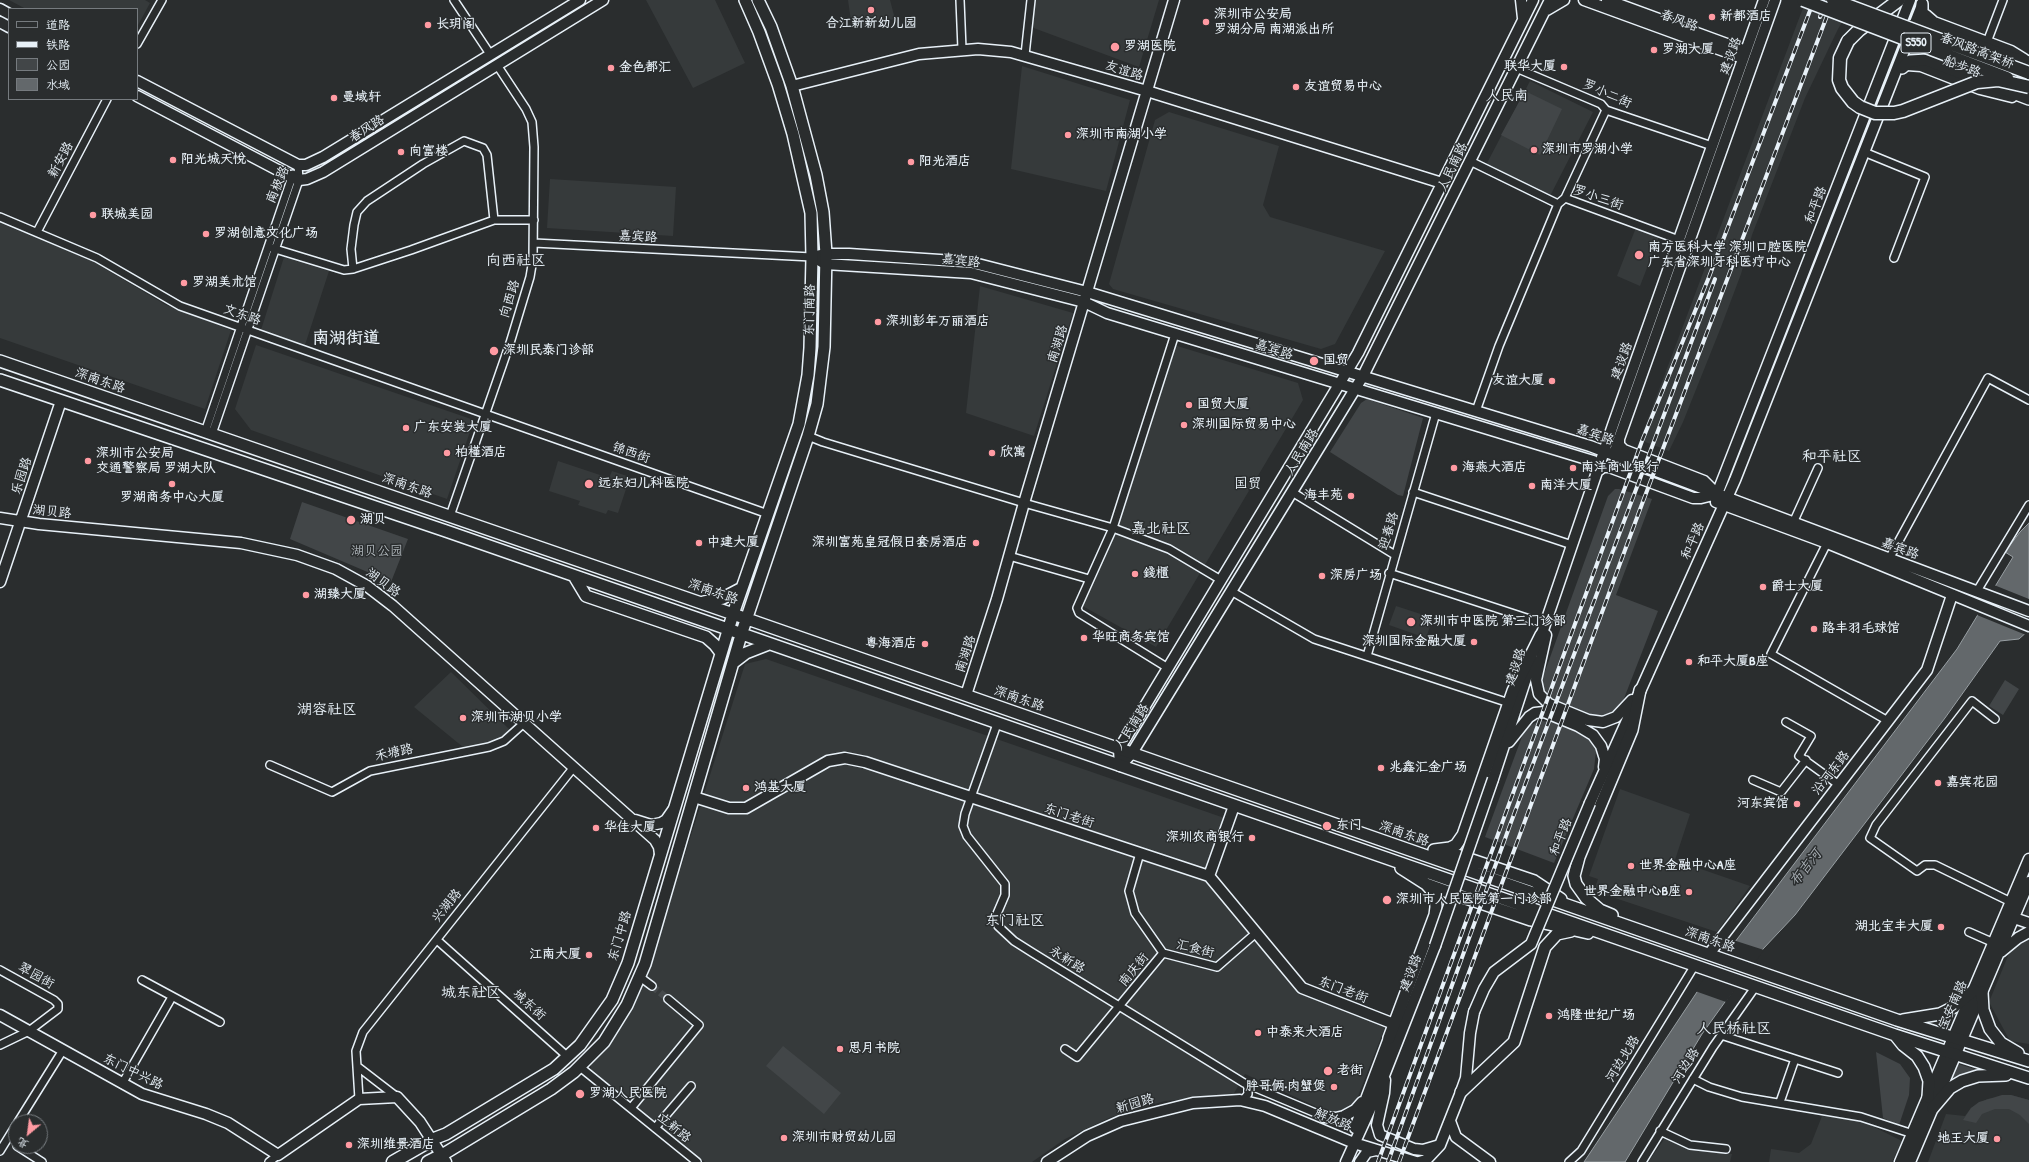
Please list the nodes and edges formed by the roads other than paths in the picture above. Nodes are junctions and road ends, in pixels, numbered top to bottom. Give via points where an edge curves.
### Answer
1 (162, 0) edge
2 (454, 0) edge
3 (580, 0) edge
4 (603, 0) edge
5 (745, 0) edge
6 (758, 0) edge
7 (960, 0) edge
8 (1031, 0) edge
9 (1174, 0) edge
10 (1521, 0) edge
11 (1533, 0) edge
12 (1550, 0) edge
13 (1564, 0) edge
14 (1583, 0) edge
15 (1607, 0) edge
16 (1764, 0) edge
17 (1776, 0) edge
18 (1803, 0) edge
19 (1833, 0) edge
20 (1899, 0) edge
21 (1910, 0) edge
22 (2003, 0) edge
23 (1923, 2) edge
24 (1543, 15) junction
25 (1523, 20) junction
26 (1914, 25) junction
27 (1936, 30) junction
28 (1897, 32) junction
29 (1954, 37) junction
30 (138, 42) edge
31 (1986, 42) junction
32 (962, 49) junction
33 (490, 54) junction
34 (1745, 54) junction
35 (1025, 55) junction
36 (2009, 57) junction
37 (2029, 62) edge
38 (497, 65) junction
39 (1942, 65) junction
40 (1516, 68) junction
41 (1902, 68) junction
42 (2029, 73) edge
43 (138, 82) edge
44 (1892, 82) junction
45 (792, 86) junction
46 (1998, 87) junction
47 (2029, 87) edge
48 (1147, 91) junction
49 (138, 97) edge
50 (106, 100) edge
51 (2029, 100) edge
52 (1606, 110) junction
53 (1712, 146) junction
54 (1864, 152) junction
55 (1470, 161) junction
56 (298, 165) junction
57 (295, 179) junction
58 (1442, 183) junction
59 (1565, 198) junction
60 (1558, 204) junction
61 (0, 217) edge
62 (494, 220) junction
63 (534, 220) junction
64 (37, 232) junction
65 (1679, 240) junction
66 (534, 244) junction
67 (268, 246) junction
68 (276, 249) junction
69 (812, 257) junction
70 (1894, 258) dead end
71 (826, 259) junction
72 (353, 268) junction
73 (1087, 292) junction
74 (1084, 302) junction
75 (241, 327) junction
76 (249, 330) junction
77 (1174, 334) junction
78 (0, 361) edge
79 (1348, 371) junction
80 (1363, 376) junction
81 (0, 380) edge
82 (1340, 384) junction
83 (1355, 389) junction
84 (2029, 400) edge
85 (61, 401) junction
86 (1476, 411) junction
87 (1436, 413) junction
88 (486, 415) junction
89 (209, 433) junction
90 (808, 436) junction
91 (1605, 452) junction
92 (1622, 454) junction
93 (1818, 468) dead end
94 (1599, 470) junction
95 (1292, 492) junction
96 (1413, 492) junction
97 (1716, 494) junction
98 (1725, 502) junction
99 (1024, 503) junction
100 (2029, 504) edge
101 (768, 514) junction
102 (450, 516) junction
103 (0, 518) edge
104 (20, 521) junction
105 (1793, 523) junction
106 (1113, 528) junction
107 (1827, 543) junction
108 (1572, 545) junction
109 (1395, 555) junction
110 (1009, 556) junction
111 (1889, 559) junction
112 (1389, 573) junction
113 (574, 576) junction
114 (1089, 580) junction
115 (1221, 580) junction
116 (0, 582) edge
117 (742, 588) junction
118 (1231, 591) junction
119 (755, 592) junction
120 (1982, 593) junction
121 (1952, 595) junction
122 (695, 600) junction
123 (1550, 609) junction
124 (2029, 611) edge
125 (733, 614) junction
126 (746, 618) junction
127 (1544, 624) junction
128 (2029, 626) edge
129 (773, 628) junction
130 (728, 630) junction
131 (741, 634) junction
132 (1541, 635) junction
133 (768, 644) junction
134 (721, 653) junction
135 (1367, 656) junction
136 (733, 663) junction
137 (1168, 668) junction
138 (1640, 690) junction
139 (966, 695) junction
140 (1509, 703) junction
141 (1995, 718) dead end
142 (1888, 721) junction
143 (1786, 722) dead end
144 (524, 723) junction
145 (997, 724) junction
146 (1119, 749) junction
147 (1502, 752) junction
148 (1132, 753) junction
149 (1806, 760) junction
150 (270, 765) dead end
151 (1120, 766) junction
152 (574, 767) junction
153 (1604, 771) junction
154 (1753, 780) dead end
155 (1839, 784) junction
156 (694, 797) junction
157 (971, 798) junction
158 (1234, 806) junction
159 (673, 810) junction
160 (630, 818) junction
161 (1396, 846) junction
162 (1434, 850) junction
163 (1140, 853) junction
164 (660, 854) junction
165 (1385, 858) junction
166 (2029, 859) edge
167 (1209, 876) junction
168 (2029, 882) edge
169 (1426, 884) junction
170 (2011, 902) junction
171 (1577, 909) junction
172 (2014, 918) junction
173 (2029, 923) edge
174 (1575, 931) junction
175 (1256, 932) junction
176 (1646, 932) junction
177 (1969, 932) dead end
178 (2029, 932) edge
179 (1618, 938) junction
180 (437, 940) junction
181 (1994, 942) junction
182 (1163, 953) junction
183 (1712, 955) junction
184 (1998, 955) junction
185 (1695, 965) junction
186 (0, 970) edge
187 (640, 977) junction
188 (142, 980) dead end
189 (1752, 985) junction
190 (652, 986) tunnel mouth
191 (1978, 991) junction
192 (172, 997) junction
193 (668, 999) tunnel mouth
194 (1120, 1007) junction
195 (0, 1015) edge
196 (1897, 1020) junction
197 (220, 1022) dead end
198 (1394, 1024) junction
199 (29, 1030) junction
200 (1721, 1034) junction
201 (1895, 1035) junction
202 (1389, 1038) joint
203 (1957, 1040) junction
204 (0, 1045) edge
205 (1066, 1049) dead end
206 (63, 1050) junction
207 (1951, 1053) junction
208 (568, 1057) junction
209 (1795, 1059) junction
210 (2029, 1060) edge
211 (358, 1067) junction
212 (580, 1067) junction
213 (1385, 1073) junction
214 (1838, 1073) dead end
215 (2017, 1075) junction
216 (2029, 1078) edge
217 (1693, 1079) junction
218 (122, 1084) junction
219 (1246, 1084) junction
220 (690, 1086) dead end
221 (1461, 1092) junction
222 (397, 1097) junction
223 (1366, 1097) junction
224 (1928, 1097) junction
225 (359, 1100) junction
226 (1240, 1100) junction
227 (1780, 1102) junction
228 (631, 1108) junction
229 (1933, 1108) junction
230 (23, 1114) edge
231 (1324, 1117) joint
232 (1450, 1120) junction
233 (655, 1128) junction
234 (1660, 1131) junction
235 (1913, 1134) junction
236 (7, 1140) edge
237 (433, 1140) junction
238 (1354, 1143) junction
239 (1440, 1144) junction
240 (1726, 1149) dead end
241 (1376, 1150) junction
242 (0, 1151) edge
243 (29, 1154) edge
244 (278, 1155) junction
245 (443, 1160) edge
246 (42, 1162) edge
247 (269, 1162) edge
248 (393, 1162) edge
249 (428, 1162) edge
250 (697, 1162) edge
251 (1047, 1162) edge
252 (1346, 1162) edge
253 (1360, 1162) edge
254 (1416, 1162) edge
255 (1419, 1162) edge
256 (1490, 1162) edge
257 (1569, 1162) edge
258 (1642, 1162) edge
259 (1900, 1162) edge
260 (1910, 1162) edge

1 - 30 street
2 - 33 street
3 - 33 main road, 春风路
4 - 38 main road, 春风路
5 - 69 main road, 东门南路 via 778,84 793,134 811,213
6 - 45 main road, 东门南路
7 - 32 street
8 - 35 street
9 - 48 main road, 南湖路
10 - 25 main road
11 - 25 main road, 人民南路
12 - 24 main road, 人民南路
13 - 24 main road via 1553,5
14 - 34 main road, 春风路
15 - 34 main road, 春风路
16 - 34 main road, 建设路
17 - 92 main road, 建设路 via 1619,439 1615,451
18 - 47 highway, 春风路高架桥 / S550, bridge
19 - 42 highway, 春风路高架桥 / S550, bridge
20 - 47 highway, bridge via 1848,41 1840,58 1839,80 1853,102 1875,114 1889,114 1982,81 1998,80
21 - 28 main road, 和平路
22 - 31 street
23 - 26 main road, 和平路
23 - 27 main road via 1921,10 1925,21
23 - 31 main road via 1924,13 1931,20
24 - 40 main road, 人民南路
25 - 58 main road, 人民南路
26 - 27 main road, 船步路
26 - 28 main road
26 - 44 main road, 和平路
27 - 29 main road, 船步路
28 - 97 main road, 和平路
29 - 36 main road, 船步路
29 - 39 main road via 1939,37 1932,45 1933,55
31 - 37 main road via 2011,51
32 - 35 main road, 友谊路 via 995,50
32 - 45 main road, 友谊路 via 899,58
33 - 56 main road, 春风路 via 322,157 306,165
34 - 53 main road, 建设路
35 - 48 main road, 友谊路
36 - 37 main road, 船步路
36 - 46 main road via 2017,64 2017,76 2010,85
38 - 57 main road, 春风路 via 319,174 307,180
38 - 63 street, 向西路 via 532,122
39 - 41 main road, 船步路 via 1927,60 1915,60
39 - 46 main road, 船步路
40 - 52 street, 罗小二街 via 1601,104
40 - 55 main road, 人民南路
41 - 44 main road
41 - 51 main road, 船步路 via 1916,65 1980,88
43 - 56 main road
44 - 54 main road, 和平路
45 - 71 main road, 东门南路 via 816,175 823,212
46 - 51 main road, 船步路
48 - 58 main road, 友谊路
48 - 73 main road, 南湖路
49 - 57 main road
50 - 64 street, 新安路
52 - 53 street, 罗小二街
52 - 59 street
53 - 65 main road, 建设路
54 - 70 street via 1925,176
54 - 98 main road, 和平路
55 - 60 street, 罗小三街
55 - 80 main road, 人民南路
56 - 57 street, 南极路
57 - 67 street, 南极路
57 - 68 street, 南极路
58 - 79 main road, 人民南路
59 - 60 street, 罗小三街
59 - 65 street, 罗小三街
60 - 86 street via 1499,346
61 - 64 street, 文东路
62 - 63 street
62 - 72 street
62 - 72 street via 487,155 483,148 464,141 423,164 367,201 358,212 354,225 351,249
63 - 66 street, 向西路
64 - 75 street, 文东路 via 97,258 172,303
65 - 91 main road, 建设路
66 - 69 street, 嘉宾路
66 - 88 street, 向西路 via 530,277
67 - 68 street
67 - 75 street, 南极路
68 - 72 street via 334,268
68 - 76 street, 南极路
69 - 71 main road, 嘉宾路
69 - 101 main road, 东门南路 via 810,348 804,399 792,448
71 - 73 main road, 嘉宾路 via 970,262
71 - 74 main road, 嘉宾路 via 972,273
71 - 90 main road, 东门南路 via 821,377
73 - 74 main road, 南湖路
73 - 79 main road, 嘉宾路
74 - 77 main road, 嘉宾路 via 1107,313
74 - 99 main road, 南湖路
75 - 76 street, 文东路
75 - 89 street, 南极路
76 - 88 street, 文东路
76 - 89 street, 南极路
77 - 82 main road, 嘉宾路
77 - 106 street
78 - 89 main road, 深南东路
79 - 80 main road, 嘉宾路
79 - 82 main road, 人民南路
80 - 83 main road, 人民南路
80 - 86 main road, 嘉宾路
81 - 85 main road
82 - 83 main road, 嘉宾路
82 - 115 main road, 人民南路
83 - 87 main road, 嘉宾路
83 - 95 main road, 人民南路
84 - 111 street via 1988,378
85 - 104 main road, 乐园路
85 - 113 main road
86 - 91 main road, 嘉宾路
87 - 94 main road, 嘉宾路 via 1593,461
87 - 96 street, 迎春路
88 - 101 street, 锦西街
88 - 102 street, 向西路
89 - 102 main road, 深南东路
90 - 99 street
90 - 119 main road, 东门南路
91 - 92 main road, 嘉宾路
91 - 94 main road, 建设路
92 - 97 main road, 嘉宾路
93 - 105 street
94 - 97 main road, 嘉宾路 via 1610,467 1693,498
94 - 108 main road, 建设路
95 - 109 street
95 - 118 main road, 人民南路
96 - 108 street
96 - 109 street, 迎春路
97 - 98 main road, 嘉宾路
98 - 105 main road, 嘉宾路
98 - 107 main road, 嘉宾路
98 - 138 main road, 和平路
99 - 106 street
99 - 110 main road, 南湖路
100 - 120 street
101 - 117 main road, 东门南路
102 - 122 main road, 深南东路
103 - 104 main road, 湖贝路
104 - 116 main road, 乐园路
104 - 144 main road, 湖贝路 via 241,543 296,555 336,569 367,586 393,606
105 - 111 main road, 嘉宾路
106 - 114 street
106 - 115 street via 1169,549
107 - 121 main road, 嘉宾路
107 - 142 street via 1771,654
108 - 123 main road, 建设路
109 - 112 street, 迎春路
110 - 114 street
110 - 139 main road, 南湖路
111 - 120 main road, 嘉宾路
112 - 127 street
112 - 135 street, 迎春路
113 - 130 main road
113 - 134 main road via 586,596 706,637
114 - 137 street via 1077,605 1079,612
115 - 137 main road, 人民南路
117 - 122 main road via 717,600
117 - 125 main road, 东门南路
118 - 135 street via 1314,639
118 - 148 main road, 人民南路
119 - 126 main road, 东门南路
119 - 129 main road via 757,610 762,619
120 - 124 main road, 嘉宾路
121 - 128 main road, 嘉宾路
121 - 142 main road, 沿河东路 via 1930,665
122 - 125 main road, 深南东路
123 - 127 main road, 建设路
123 - 138 main road via 1536,680 1542,699 1579,716 1603,722 1620,714
125 - 126 main road, 深南东路
125 - 130 main road, 东门中路
126 - 129 main road, 深南东路
126 - 131 main road
127 - 132 main road, 建设路
129 - 139 main road, 深南东路
130 - 131 main road
130 - 134 main road, 东门中路
131 - 133 main road
131 - 136 main road
132 - 140 main road
132 - 147 main road, 建设路
133 - 136 main road via 754,649
133 - 145 main road
134 - 159 main road, 东门中路
135 - 140 street
136 - 156 main road
137 - 146 main road, 人民南路
138 - 153 main road, 和平路
138 - 176 main road via 1632,730 1578,857 1574,876 1580,892 1594,905
139 - 146 main road, 深南东路
140 - 162 main road via 1463,835 1456,845
141 - 170 street via 1972,701 1876,825 1870,838 1917,871 1925,865 1935,865
142 - 155 main road, 沿河东路
143 - 149 street via 1811,736 1799,756
144 - 150 street, 禾塘路 via 504,741 489,747 370,771 332,792
144 - 152 main road, 湖贝路
145 - 151 main road
145 - 157 street, 永新路
146 - 148 main road, 深南东路
146 - 151 main road, 人民南路
147 - 153 main road via 1524,721 1535,713 1544,712 1593,735 1604,753
147 - 213 main road, 建设路, bridge via 1435,946
148 - 151 main road, 人民南路
148 - 161 main road, 深南东路
149 - 154 street via 1781,792
149 - 155 street
151 - 158 main road
152 - 160 main road, 湖贝路
152 - 180 street, 兴湖路
153 - 221 main road, 和平路, bridge via 1531,944 1494,972 1484,989 1474,1012 1466,1078
155 - 183 main road, 沿河东路
156 - 157 main road, 东门老街 via 729,808 746,808 821,764 845,758 865,762
156 - 187 main road
157 - 163 main road, 东门老街
157 - 194 street, 永新路 via 964,820 964,831 1005,884 1006,895 996,916 998,926 1014,941
158 - 165 main road
158 - 167 main road
159 - 160 main road, 湖贝路 via 666,820 656,824 641,823
159 - 164 main road, 东门中路
160 - 164 main road, 湖贝路 via 657,842
161 - 162 main road
161 - 171 main road, 深南东路
162 - 171 main road via 1454,854 1534,882
163 - 167 main road, 东门老街
163 - 182 street, 南庆街 via 1129,891 1136,913
164 - 208 main road, 东门中路 via 621,980 598,1021
165 - 169 main road
165 - 179 main road
166 - 170 main road, 宝安南路
167 - 175 main road, 东门老街
168 - 172 main road, 宝安南路
169 - 174 main road via 1531,920
169 - 198 main road via 1435,894 1435,915
170 - 181 main road, 宝安南路
171 - 176 main road, 深南东路
172 - 173 main road
172 - 184 main road, 宝安南路
174 - 179 main road
174 - 221 main road via 1559,933 1548,942 1543,950 1514,1042
175 - 182 street, 汇食街 via 1217,967
175 - 198 main road, 东门老街 via 1302,988
176 - 183 main road, 深南东路
177 - 181 street
178 - 184 main road via 2012,942
179 - 185 main road
180 - 208 street, 城东街
180 - 211 street, 兴湖路 via 363,1032 356,1051
181 - 191 main road, 宝安南路
182 - 194 street, 南庆街
183 - 196 main road, 深南东路
184 - 191 main road, 宝安南路
185 - 189 main road
185 - 257 street, 河边北路 via 1581,1151
186 - 199 street, 翠园街 via 58,1004 56,1012
187 - 190 street
187 - 212 main road via 610,1034
188 - 192 street
189 - 200 street, 河边路
189 - 201 main road
191 - 196 main road via 1940,1014
191 - 203 main road, 宝安南路
191 - 210 main road via 1984,1014 1994,1034 2005,1046
192 - 197 street
192 - 218 street
193 - 228 street via 699,1025
194 - 205 street, 南庆街 via 1077,1058
194 - 219 street, 永新路
195 - 199 main road, 东门中兴路
196 - 203 main road, 深南东路
198 - 202 main road
199 - 204 street, 翠园街
199 - 206 main road, 东门中兴路
200 - 209 street
200 - 217 street, 河边路
201 - 207 main road
201 - 224 main road via 1917,1056 1924,1067 1929,1081
202 - 223 main road
203 - 207 main road, 宝安南路
203 - 210 main road, 深南东路
206 - 218 main road, 东门中兴路
206 - 230 street
207 - 215 main road
207 - 224 main road, 宝安南路
207 - 229 main road, 宝安南路
208 - 237 main road, 东门中路 via 545,1075
209 - 214 street
209 - 227 street
211 - 222 street
211 - 225 street, 兴湖路
212 - 228 street, 立新路
212 - 245 main road
213 - 238 main road, 建设路
213 - 239 main road via 1384,1093 1377,1125 1380,1135 1414,1149 1423,1150
215 - 216 main road
215 - 229 main road via 1970,1078 1950,1088
217 - 227 street via 1742,1097
217 - 234 street, 河边路
218 - 244 main road, 东门中兴路 via 152,1098 221,1119
219 - 226 street via 1247,1096
219 - 231 street, 永新路
220 - 233 street
221 - 232 main road, 和平路
222 - 225 main road
222 - 237 main road
223 - 231 main road via 1347,1115 1336,1118
223 - 238 main road via 1352,1135
224 - 235 main road, 宝安南路
225 - 244 main road
226 - 238 main road, 解放路 via 1265,1106
226 - 251 main road, 新园路 via 1193,1103 1121,1121 1087,1136
227 - 235 street via 1861,1117
228 - 233 street, 立新路
229 - 260 main road, 宝安南路
232 - 239 main road, 和平路
232 - 256 main road via 1456,1137
233 - 250 street, 立新路
234 - 240 street via 1690,1145
234 - 258 street, 河边路
235 - 259 main road, 宝安南路
236 - 242 street
237 - 245 main road
237 - 248 highway, 东门中路
238 - 241 main road, 解放路
238 - 252 main road, 建设路
239 - 255 main road, 和平路 via 1426,1160
241 - 253 main road via 1367,1152
241 - 254 main road, 解放路
243 - 246 street
244 - 247 street
245 - 249 highway

